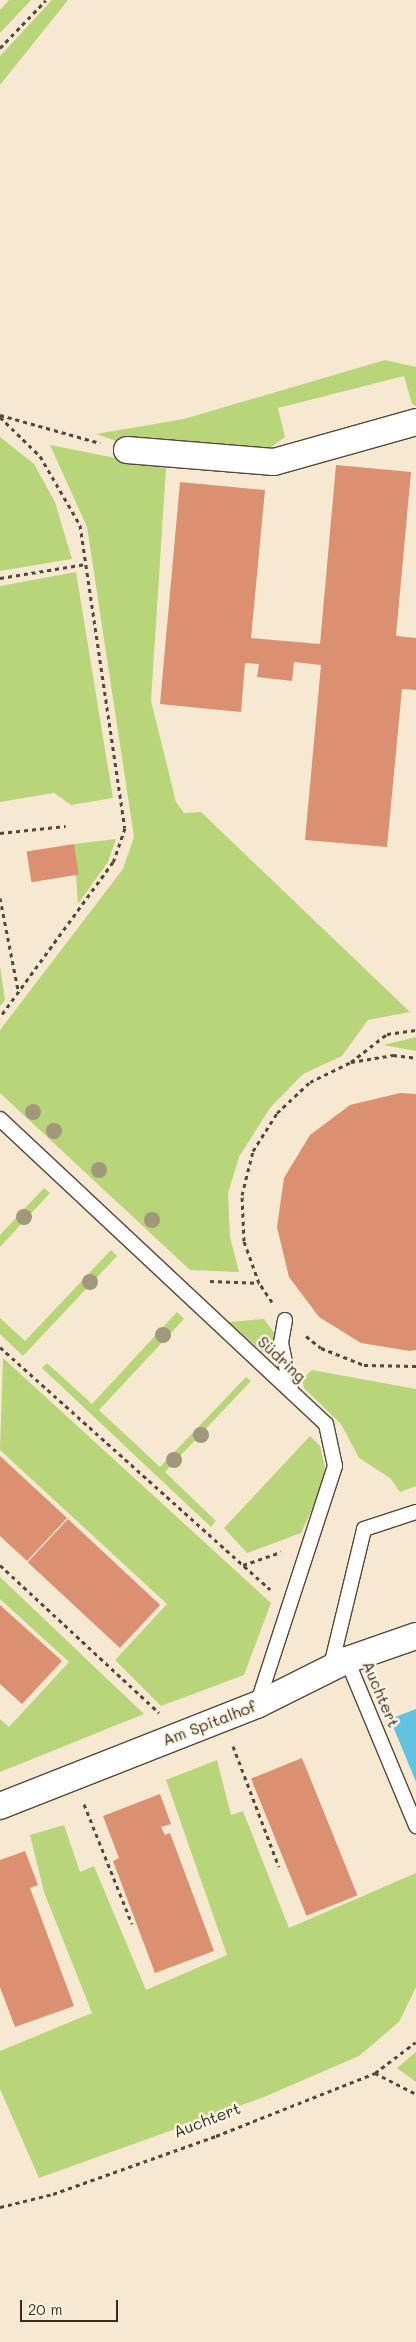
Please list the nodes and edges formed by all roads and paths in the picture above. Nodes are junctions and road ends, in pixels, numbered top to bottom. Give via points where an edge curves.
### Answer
1 (46, 0) edge
2 (0, 48) edge
3 (0, 416) edge
4 (416, 422) edge
5 (127, 450) joint
6 (86, 564) junction
7 (0, 578) edge
8 (66, 826) dead end
9 (0, 833) edge
10 (0, 898) edge
11 (18, 990) junction
12 (0, 1017) edge
13 (416, 1030) edge
14 (416, 1058) edge
15 (351, 1062) junction
16 (0, 1119) edge
17 (285, 1320) junction
18 (1, 1349) edge
19 (416, 1366) edge
20 (292, 1392) junction
21 (416, 1512) edge
22 (310, 1542) junction
23 (0, 1565) edge
24 (243, 1566) junction
25 (289, 1606) junction
26 (416, 1636) edge
27 (338, 1665) junction
28 (257, 1705) junction
29 (222, 1718) junction
30 (180, 1733) junction
31 (73, 1776) junction
32 (0, 1806) edge
33 (416, 1826) edge
34 (279, 1867) dead end
35 (132, 1924) dead end
36 (416, 2042) edge
37 (375, 2073) junction
38 (416, 2094) edge
39 (0, 2207) edge

1 - 2 path
3 - 5 path
3 - 6 path via 40,456 80,525
4 - 5 street via 274,462
6 - 7 path
6 - 11 path via 125,828 113,862
8 - 9 path
10 - 11 path
11 - 12 path
13 - 15 path via 387,1034
14 - 15 path via 393,1055
15 - 17 path via 310,1082 277,1113 251,1160 242,1195 244,1240 259,1284
16 - 20 lane, Südring
17 - 19 path via 322,1348 364,1365
17 - 20 lane via 281,1343
18 - 24 path
20 - 22 lane, Südring via 326,1424 335,1466
21 - 27 lane via 364,1529
22 - 24 path
22 - 25 lane, Südring
23 - 30 path
24 - 25 path
25 - 28 lane, Südring
26 - 27 street, Am Spitalhof
27 - 28 street, Am Spitalhof
27 - 33 lane, Auchtert
28 - 29 street, Am Spitalhof
29 - 30 street, Am Spitalhof
29 - 34 path
30 - 31 street, Am Spitalhof
31 - 32 street, Am Spitalhof
31 - 35 path
36 - 37 path, Auchtert
37 - 38 path
37 - 39 path, Auchtert via 216,2136 54,2194

